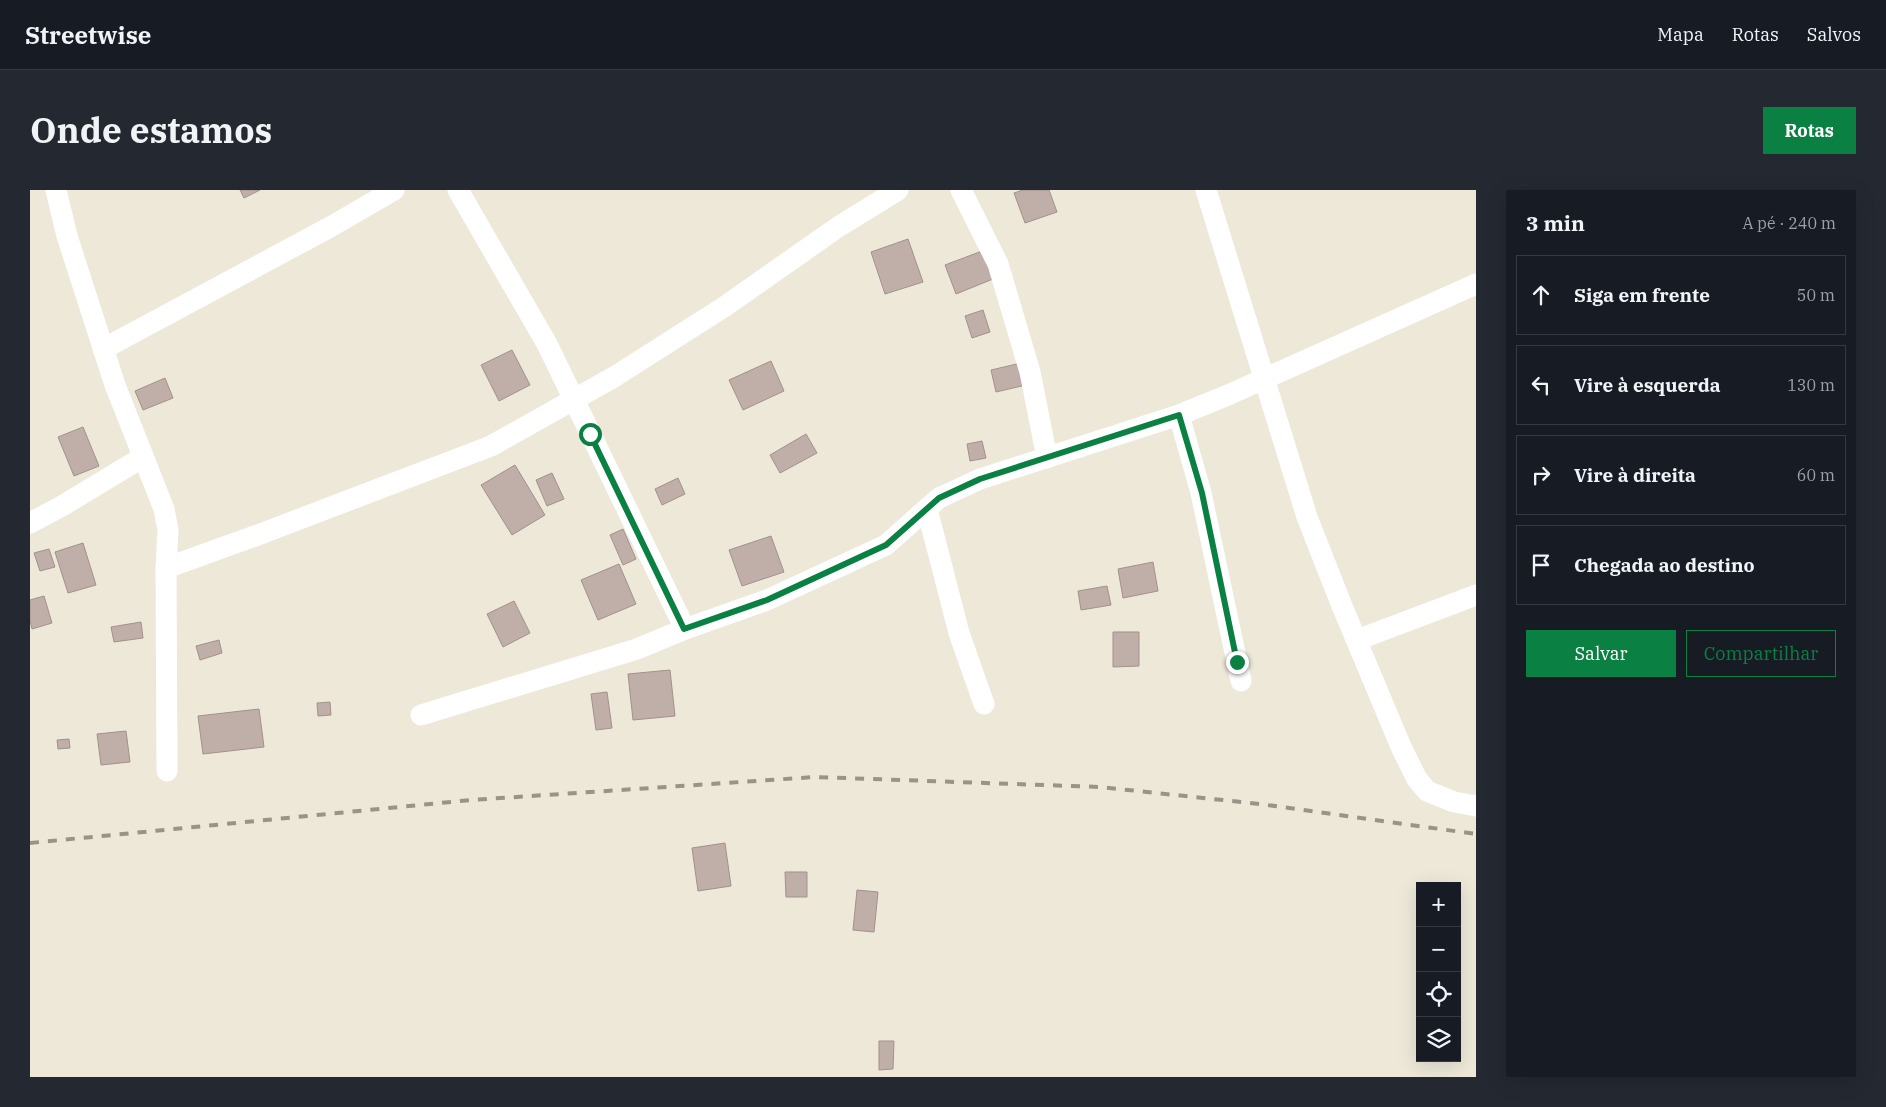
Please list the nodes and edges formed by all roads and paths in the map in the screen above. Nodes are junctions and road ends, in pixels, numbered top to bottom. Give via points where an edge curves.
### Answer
1 (56, 190) edge
2 (394, 190) edge
3 (458, 190) edge
4 (898, 190) edge
5 (961, 190) edge
6 (1206, 190) edge
7 (1476, 284) edge
8 (103, 349) junction
9 (1264, 378) junction
10 (573, 399) junction
11 (1179, 415) junction
12 (143, 456) junction
13 (1047, 458) junction
14 (927, 509) junction
15 (30, 523) edge
16 (166, 568) junction
17 (1476, 594) edge
18 (684, 629) junction
19 (1357, 640) junction
20 (1242, 681) dead end
21 (984, 704) dead end
22 (421, 715) dead end
23 (167, 771) dead end
24 (1476, 806) edge

1 - 8 street
2 - 8 street
3 - 10 street via 547,344
4 - 10 street via 838,226 724,308
5 - 13 street via 998,264 1030,372
6 - 9 street
7 - 9 street
8 - 12 street
9 - 11 street
9 - 19 street via 1307,516
10 - 16 street via 490,446
10 - 18 street
11 - 13 street
11 - 20 street via 1202,493
12 - 15 street
12 - 16 street via 164,509 168,530
13 - 14 street via 980,479 939,498
14 - 18 street via 886,545 767,600
14 - 21 street via 959,633
16 - 23 street
17 - 19 street
18 - 22 street via 637,649
19 - 24 street via 1417,779 1439,797

